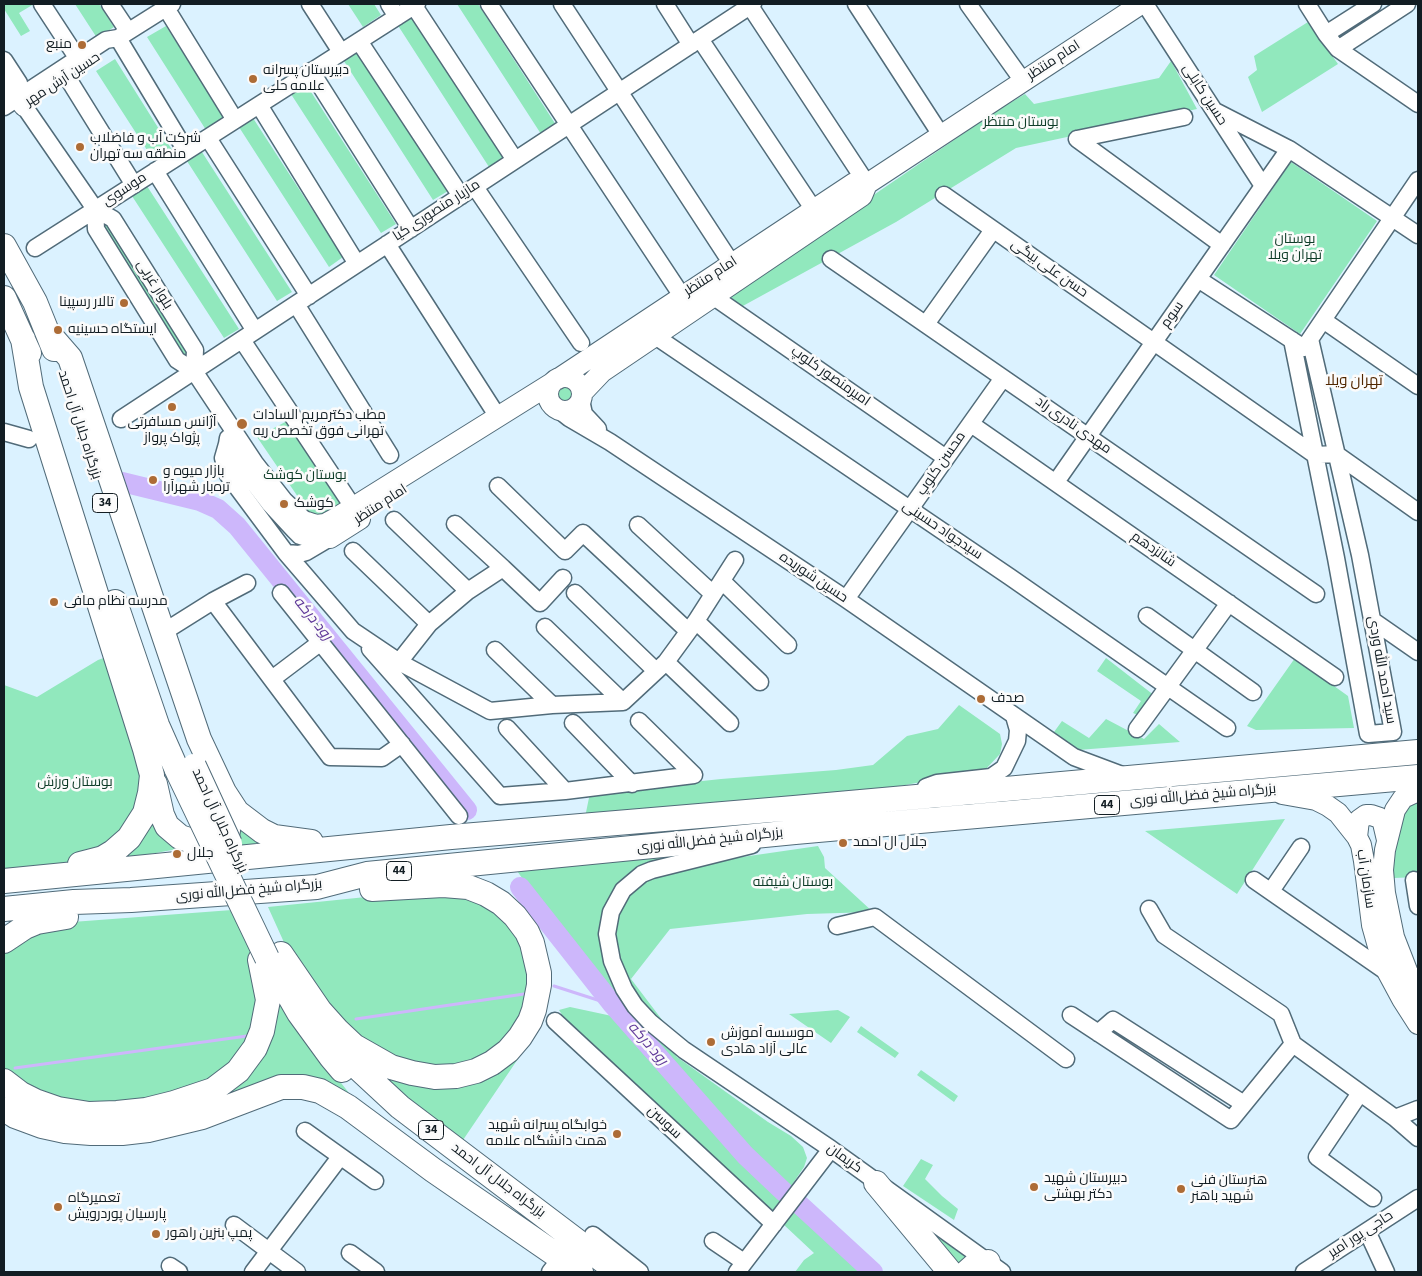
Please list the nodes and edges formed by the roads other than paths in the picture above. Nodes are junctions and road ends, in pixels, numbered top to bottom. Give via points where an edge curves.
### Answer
1 (42, 4) edge
2 (110, 4) edge
3 (310, 4) edge
4 (489, 4) edge
5 (562, 4) edge
6 (665, 4) edge
7 (856, 4) edge
8 (968, 4) edge
9 (1141, 4) edge
10 (1145, 4) edge
11 (1307, 4) edge
12 (1373, 4) edge
13 (1406, 4) edge
14 (416, 5) edge
15 (752, 5) edge
16 (169, 6) edge
17 (393, 10) edge
18 (1326, 34) junction
19 (123, 35) junction
20 (359, 41) junction
21 (696, 42) junction
22 (1338, 48) junction
23 (342, 52) junction
24 (78, 59) junction
25 (4, 60) edge
26 (311, 72) junction
27 (67, 77) junction
28 (1023, 81) junction
29 (4, 83) edge
30 (619, 92) junction
31 (15, 103) edge
32 (1418, 104) edge
33 (259, 105) junction
34 (1215, 111) junction
35 (1184, 117) dead end
36 (4, 118) edge
37 (235, 120) junction
38 (569, 125) junction
39 (940, 135) junction
40 (208, 138) junction
41 (1289, 148) junction
42 (186, 152) junction
43 (515, 160) junction
44 (155, 172) junction
45 (1418, 180) edge
46 (867, 184) junction
47 (134, 185) junction
48 (1263, 186) junction
49 (468, 191) junction
50 (944, 195) dead end
51 (96, 209) junction
52 (814, 210) junction
53 (1393, 217) junction
54 (411, 229) junction
55 (993, 230) junction
56 (1418, 235) edge
57 (387, 244) junction
58 (1222, 245) junction
59 (4, 246) edge
60 (35, 248) dead end
61 (831, 259) dead end
62 (357, 264) junction
63 (732, 264) junction
64 (1198, 279) junction
65 (682, 296) junction
66 (714, 297) junction
67 (4, 298) edge
68 (302, 300) junction
69 (1323, 320) junction
70 (926, 324) junction
71 (50, 335) junction
72 (248, 335) junction
73 (655, 336) junction
74 (23, 339) junction
75 (1154, 342) junction
76 (1302, 342) junction
77 (581, 343) dead end
78 (194, 371) junction
79 (1003, 378) junction
80 (1418, 386) edge
81 (554, 393) junction
82 (581, 397) junction
83 (498, 417) junction
84 (121, 419) dead end
85 (971, 424) junction
86 (4, 432) edge
87 (1088, 436) junction
88 (230, 437) junction
89 (29, 439) dead end
90 (610, 442) junction
91 (1336, 454) junction
92 (390, 455) dead end
93 (1315, 455) junction
94 (946, 458) junction
95 (1056, 482) junction
96 (498, 486) dead end
97 (353, 507) junction
98 (910, 509) junction
99 (1418, 512) edge
100 (394, 520) dead end
101 (307, 522) joint
102 (455, 524) dead end
103 (638, 525) dead end
104 (330, 538) junction
105 (353, 551) dead end
106 (286, 553) junction
107 (735, 560) dead end
108 (503, 568) junction
109 (563, 578) dead end
110 (247, 583) dead end
111 (718, 588) junction
112 (468, 591) junction
113 (281, 593) dead end
114 (575, 593) dead end
115 (1316, 594) dead end
116 (846, 599) junction
117 (213, 601) junction
118 (1229, 603) junction
119 (1147, 616) dead end
120 (1372, 620) junction
121 (429, 624) junction
122 (692, 626) junction
123 (545, 627) dead end
124 (353, 630) junction
125 (162, 633) junction
126 (321, 642) junction
127 (788, 645) dead end
128 (1376, 645) junction
129 (495, 650) dead end
130 (1195, 650) junction
131 (1352, 650) junction
132 (1418, 652) edge
133 (399, 662) junction
134 (661, 666) junction
135 (1336, 677) dead end
136 (272, 679) junction
137 (760, 682) dead end
138 (1168, 687) junction
139 (1254, 692) dead end
140 (623, 702) junction
141 (552, 705) junction
142 (1014, 716) junction
143 (639, 721) dead end
144 (573, 723) dead end
145 (730, 723) dead end
146 (507, 728) dead end
147 (1226, 728) dead end
148 (1137, 730) dead end
149 (402, 744) junction
150 (1418, 752) edge
151 (185, 768) junction
152 (152, 775) junction
153 (1418, 777) edge
154 (1130, 778) junction
155 (632, 784) junction
156 (565, 791) junction
157 (1260, 791) junction
158 (1418, 791) edge
159 (891, 800) junction
160 (237, 812) junction
161 (459, 816) dead end
162 (795, 832) junction
163 (1357, 837) junction
164 (1387, 840) junction
165 (358, 847) junction
166 (1301, 847) dead end
167 (1254, 880) dead end
168 (1414, 880) dead end
169 (4, 881) edge
170 (317, 887) junction
171 (1271, 891) junction
172 (131, 900) junction
173 (1418, 906) edge
174 (1149, 909) dead end
175 (4, 910) edge
176 (250, 924) junction
177 (837, 926) dead end
178 (4, 941) edge
179 (274, 956) junction
180 (1388, 973) junction
181 (1418, 994) edge
182 (1071, 1015) dead end
183 (555, 1021) dead end
184 (1418, 1024) edge
185 (1293, 1044) junction
186 (1066, 1059) dead end
187 (4, 1081) edge
188 (1360, 1093) junction
189 (4, 1109) edge
190 (1418, 1109) edge
191 (1395, 1118) junction
192 (305, 1131) dead end
193 (1418, 1138) edge
194 (831, 1149) junction
195 (340, 1157) junction
196 (375, 1181) dead end
197 (876, 1183) junction
198 (1373, 1198) dead end
199 (1418, 1198) edge
200 (774, 1224) junction
201 (234, 1225) dead end
202 (1367, 1231) junction
203 (593, 1235) dead end
204 (714, 1241) dead end
205 (269, 1251) junction
206 (350, 1253) dead end
207 (740, 1267) edge
208 (995, 1267) edge
209 (253, 1272) edge
210 (298, 1272) edge
211 (376, 1272) edge
212 (581, 1272) edge
213 (595, 1272) edge
214 (618, 1272) edge
215 (640, 1272) edge
216 (950, 1272) edge
217 (967, 1272) edge
218 (1304, 1272) edge
219 (1386, 1272) edge

1 - 24 street
2 - 19 street
3 - 23 street
4 - 38 street
5 - 30 street
6 - 21 street
7 - 39 street
8 - 28 street
9 - 28 main road, امام منتظر
10 - 34 street, حسین کابلی
11 - 18 street
12 - 18 street
13 - 22 street
14 - 17 street, موسوی
14 - 43 street
15 - 21 street, مازیار منصوری کیا
15 - 46 street
16 - 19 street, حسین آرش مهر
16 - 37 street
17 - 20 street, موسوی
18 - 22 street
19 - 24 street, حسین آرش مهر via 106,40
19 - 27 street, حسین آرش مهر via 111,49
19 - 42 street
20 - 23 street, موسوی
20 - 49 street
21 - 30 street, مازیار منصوری کیا
21 - 52 street
22 - 32 street
23 - 26 street, موسوی
24 - 31 street, حسین آرش مهر
25 - 31 street via 19,84
26 - 33 street, موسوی
26 - 54 street
27 - 31 street, حسین آرش مهر
27 - 47 street
28 - 39 main road, امام منتظر
29 - 31 street, بلوار غربی
30 - 38 street, مازیار منصوری کیا
30 - 63 street
31 - 36 street, حسین آرش مهر
31 - 51 street, بلوار غربی
33 - 37 street, موسوی
33 - 62 street
34 - 41 street
34 - 48 street, حسین کابلی
35 - 58 street via 1077,139
37 - 40 street, موسوی
38 - 43 street, مازیار منصوری کیا
38 - 65 street
39 - 46 main road, امام منتظر
40 - 42 street, موسوی
40 - 68 street
41 - 48 street, سوم
41 - 53 street
42 - 44 street, موسوی
43 - 49 street, مازیار منصوری کیا
44 - 47 street, موسوی
44 - 72 street
45 - 53 street
46 - 52 main road, امام منتظر via 854,183
46 - 66 main road, امام منتظر via 862,196
47 - 51 street, موسوی
48 - 58 street, سوم
49 - 54 street, مازیار منصوری کیا
49 - 77 street
50 - 55 street, حسن علی بیگی
51 - 60 street, موسوی
51 - 78 street, بلوار غربی via 96,229 177,360
52 - 63 main road, امام منتظر
53 - 56 street
53 - 69 street
54 - 57 street, مازیار منصوری کیا
55 - 70 street
55 - 75 street, حسن علی بیگی
57 - 62 street, مازیار منصوری کیا
57 - 83 street
58 - 64 street, سوم
59 - 71 highway, بزرگراه جلال آل احمد / 34
61 - 70 street, مهدی نادری راد
62 - 68 street, مازیار منصوری کیا
63 - 65 main road, امام منتظر
64 - 75 street, سوم
64 - 76 street
65 - 81 main road, امام منتظر
66 - 73 main road, امام منتظر
66 - 94 street, امیرمنصور کلوپ
67 - 74 highway, بزرگراه جلال آل احمد / 34
68 - 72 street, مازیار منصوری کیا
68 - 92 street
69 - 76 street
69 - 80 street
70 - 79 street, مهدی نادری راد
71 - 125 highway via 70,358
71 - 151 highway, بزرگراه جلال آل احمد / 34
72 - 78 street, مازیار منصوری کیا
72 - 97 street
73 - 82 main road, امام منتظر via 602,372
73 - 98 street, سیدجواد حسینی
74 - 151 highway, بزرگراه جلال آل احمد / 34 via 40,380 151,707
74 - 152 highway via 32,387
75 - 87 street, سوم
75 - 93 street, حسن علی بیگی
76 - 91 street, سید احمد الله وردی
76 - 93 street, سید احمد الله وردی
78 - 84 street, مازیار منصوری کیا
78 - 88 street, بلوار غربی
79 - 85 street, محسن کلوپ
79 - 87 street, مهدی نادری راد
81 - 82 main road via 566,411 572,410
81 - 82 main road via 564,377 571,378 580,387
81 - 83 main road, امام منتظر
81 - 90 street, حسین شوریده
81 - 104 main road, امام منتظر
82 - 90 street, حسین شوریده via 584,414
83 - 97 main road, امام منتظر
85 - 94 street, محسن کلوپ
85 - 95 street, شانزدهم
86 - 89 street
87 - 95 street, سوم
87 - 115 street, مهدی نادری راد
88 - 101 street, بلوار غربی
88 - 104 street, بلوار غربی via 231,453 282,518 300,536 318,541
88 - 106 street via 223,458 228,475
90 - 116 street, حسین شوریده
91 - 93 street
91 - 99 street
91 - 120 street, سید احمد الله وردی
93 - 131 street, سید احمد الله وردی
94 - 98 street, محسن کلوپ
95 - 118 street, شانزدهم
96 - 122 street via 565,551 583,532
97 - 101 main road, امام منتظر via 325,524
98 - 116 street, محسن کلوپ
98 - 138 street, سیدجواد حسینی
100 - 112 street
102 - 108 street
103 - 111 street
104 - 106 street, امام منتظر via 306,552
105 - 121 street
106 - 124 street
107 - 111 street
108 - 109 street via 540,603
108 - 112 street
110 - 117 street
111 - 122 street
111 - 127 street
112 - 121 street
113 - 126 street
114 - 134 street
116 - 142 street, حسین شوریده
117 - 125 street
117 - 136 street
118 - 130 street
118 - 135 street, شانزدهم
119 - 130 street
120 - 128 street, سید احمد الله وردی
120 - 132 street
121 - 133 street
122 - 134 street
122 - 137 street
123 - 140 street
124 - 133 street
124 - 156 street via 500,796
125 - 160 highway via 199,739
126 - 136 street
126 - 149 street
128 - 131 street
128 - 131 street, سید احمد الله وردی via 1392,732 1368,734
129 - 141 street
130 - 138 street
130 - 139 street
133 - 141 street via 490,711
134 - 140 street
134 - 145 street
136 - 149 street via 330,757 382,758
138 - 147 street, سیدجواد حسینی
138 - 148 street
140 - 141 street
142 - 154 street, حسین شوریده via 1074,757
142 - 159 street via 1018,741 1004,768 991,777 937,784
143 - 155 street via 694,775
144 - 155 street
146 - 156 street
149 - 161 street
150 - 154 highway, بزرگراه شیخ فضل‌الله نوری / 44
151 - 176 highway, بزرگراه جلال آل احمد / 34, bridge
151 - 179 highway, بزرگراه جلال آل احمد / 34, bridge
152 - 160 highway via 162,815 167,826 180,837 198,843 212,842 223,837 233,826
152 - 169 highway via 141,822 113,852 90,862
153 - 157 highway, بزرگراه شیخ فضل‌الله نوری / 44
154 - 159 highway, بزرگراه شیخ فضل‌الله نوری / 44
155 - 156 street
157 - 162 highway, بزرگراه شیخ فضل‌الله نوری / 44
157 - 163 main road, سازمان آب via 1316,800 1338,813
158 - 164 main road, سازمان آب via 1399,802
159 - 165 highway, بزرگراه شیخ فضل‌الله نوری / 44
160 - 165 highway via 249,823 274,836
162 - 170 highway, بزرگراه شیخ فضل‌الله نوری / 44 via 367,874
162 - 194 street, کریمان via 652,870 622,890 611,912 607,934 617,976 635,1006 650,1022 684,1050
163 - 164 main road via 1359,820 1371,815 1380,818
163 - 180 main road, سازمان آب via 1364,861 1372,925
164 - 181 main road, سازمان آب via 1383,875 1390,924
165 - 169 highway, بزرگراه شیخ فضل‌الله نوری / 44
166 - 171 street
167 - 171 street
168 - 173 street
170 - 172 highway, بزرگراه شیخ فضل‌الله نوری / 44
170 - 179 highway via 370,890 443,885 468,887 501,903 527,932 535,952 539,985 530,1021 508,1051 476,1071 435,1077 412,1073 391,1067 354,1046
171 - 180 street
172 - 175 highway, بزرگراه شیخ فضل‌الله نوری / 44
172 - 178 highway via 77,916 37,922
174 - 185 street via 1164,935 1281,1014
176 - 179 highway, بزرگراه جلال آل احمد / 34, bridge
176 - 187 highway, bridge via 268,1000 264,1025 255,1048 238,1071 213,1090 146,1110 89,1114 58,1109 28,1098
177 - 186 street via 874,918
179 - 213 highway, بزرگراه جلال آل احمد / 34 via 299,1013 331,1057 370,1098
179 - 214 highway, بزرگراه جلال آل احمد / 34 via 327,1030 366,1075 400,1107
180 - 184 main road, سازمان آب
182 - 185 street via 1098,1033 1113,1020 1244,1104
183 - 200 street, سوسن
185 - 188 street
188 - 191 street
188 - 198 street via 1317,1157
189 - 212 highway via 42,1126 91,1133 122,1133 202,1117 281,1087 320,1091 348,1107
190 - 191 street
191 - 193 street
192 - 195 street
194 - 197 street, کریمان
194 - 200 street
195 - 196 street
195 - 205 street
197 - 208 street, کریمان
197 - 216 highway
199 - 202 street, حاجی پور امیر
200 - 207 street
201 - 205 street
202 - 218 street, حاجی پور امیر
202 - 219 street
203 - 215 street
204 - 207 street
205 - 209 street
205 - 210 street
206 - 211 street
208 - 217 highway via 976,1264

